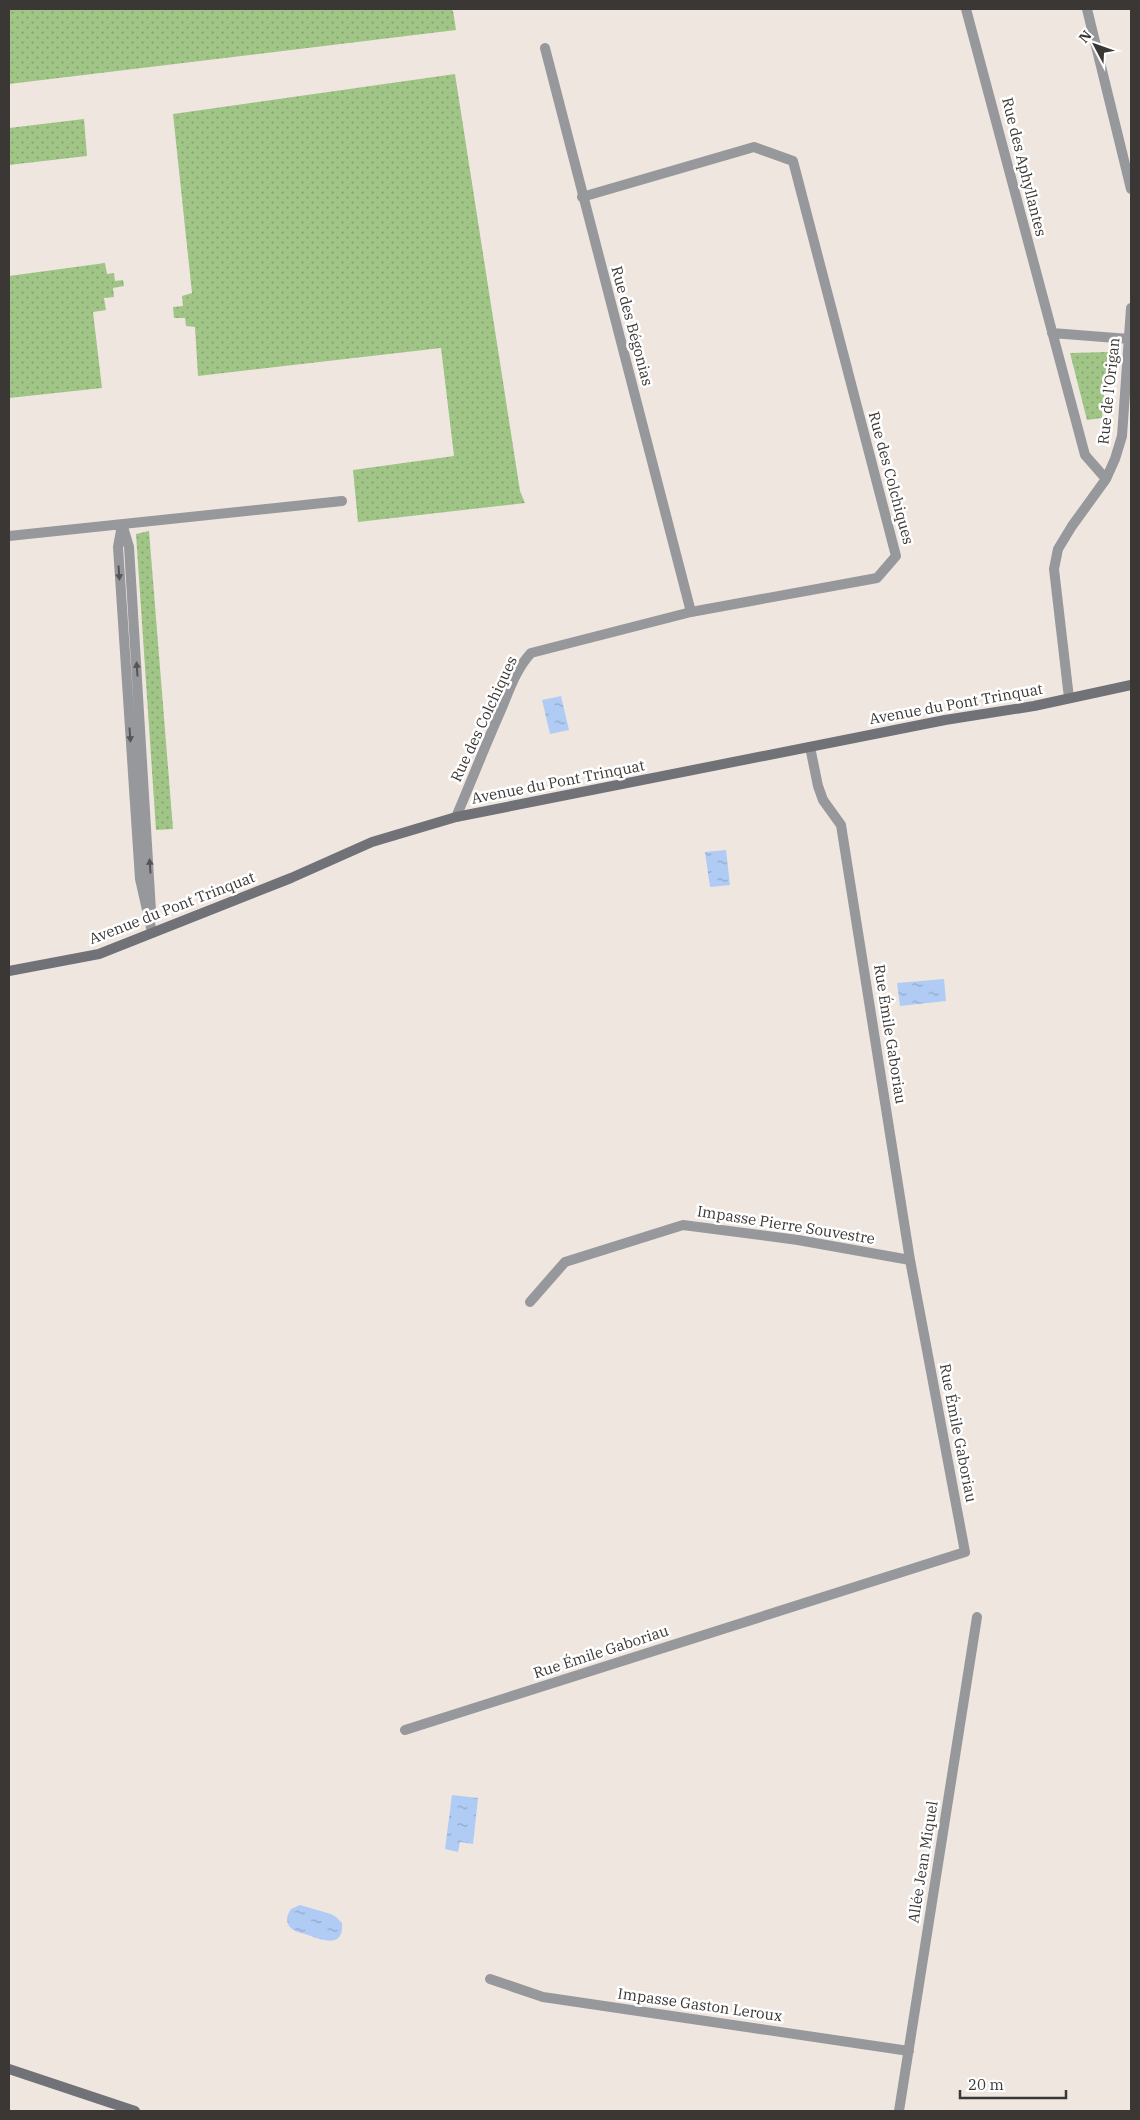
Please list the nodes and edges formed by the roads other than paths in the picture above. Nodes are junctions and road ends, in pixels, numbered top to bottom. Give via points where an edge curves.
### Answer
1 (966, 9) edge
2 (1087, 9) edge
3 (545, 48) dead end
4 (1131, 189) edge
5 (582, 197) junction
6 (1131, 308) edge
7 (1052, 333) junction
8 (1129, 339) junction
9 (1106, 479) junction
10 (342, 501) dead end
11 (122, 525) junction
12 (9, 536) edge
13 (691, 612) junction
14 (1131, 685) edge
15 (1069, 698) junction
16 (810, 747) junction
17 (456, 817) junction
18 (152, 932) junction
19 (9, 971) edge
20 (910, 1260) junction
21 (530, 1302) dead end
22 (977, 1617) dead end
23 (405, 1730) dead end
24 (490, 1979) dead end
25 (909, 2051) junction
26 (9, 2069) edge
27 (135, 2111) edge
28 (899, 2111) edge

1 - 7 street, Rue des Aphyllantes
2 - 4 street
3 - 5 street, Rue des Bégonias
5 - 13 street, Rue des Bégonias
5 - 13 street, Rue des Colchiques via 754,147 793,161 884,507 896,556 877,578
6 - 8 street, Rue de l'Origan
7 - 8 street
7 - 9 street, Rue des Aphyllantes via 1085,455
8 - 9 street, Rue de l'Origan via 1122,436
9 - 15 street, Rue de l'Origan via 1062,542 1054,569
10 - 11 street
11 - 12 street
11 - 18 street via 129,547
13 - 17 street, Rue des Colchiques via 531,653 522,662
14 - 15 street, Avenue du Pont Trinquat
15 - 16 street, Avenue du Pont Trinquat
16 - 17 street, Avenue du Pont Trinquat
16 - 20 street, Rue Émile Gaboriau via 822,800 841,825
17 - 18 street, Avenue du Pont Trinquat via 372,842 291,878
18 - 19 street, Avenue du Pont Trinquat via 99,954
20 - 21 street, Impasse Pierre Souvestre via 683,1224 566,1262
20 - 23 street, Rue Émile Gaboriau via 965,1552
22 - 25 street, Allée Jean Miquel
24 - 25 street, Impasse Gaston Leroux via 543,1997
25 - 28 street, Allée Jean Miquel
26 - 27 street

